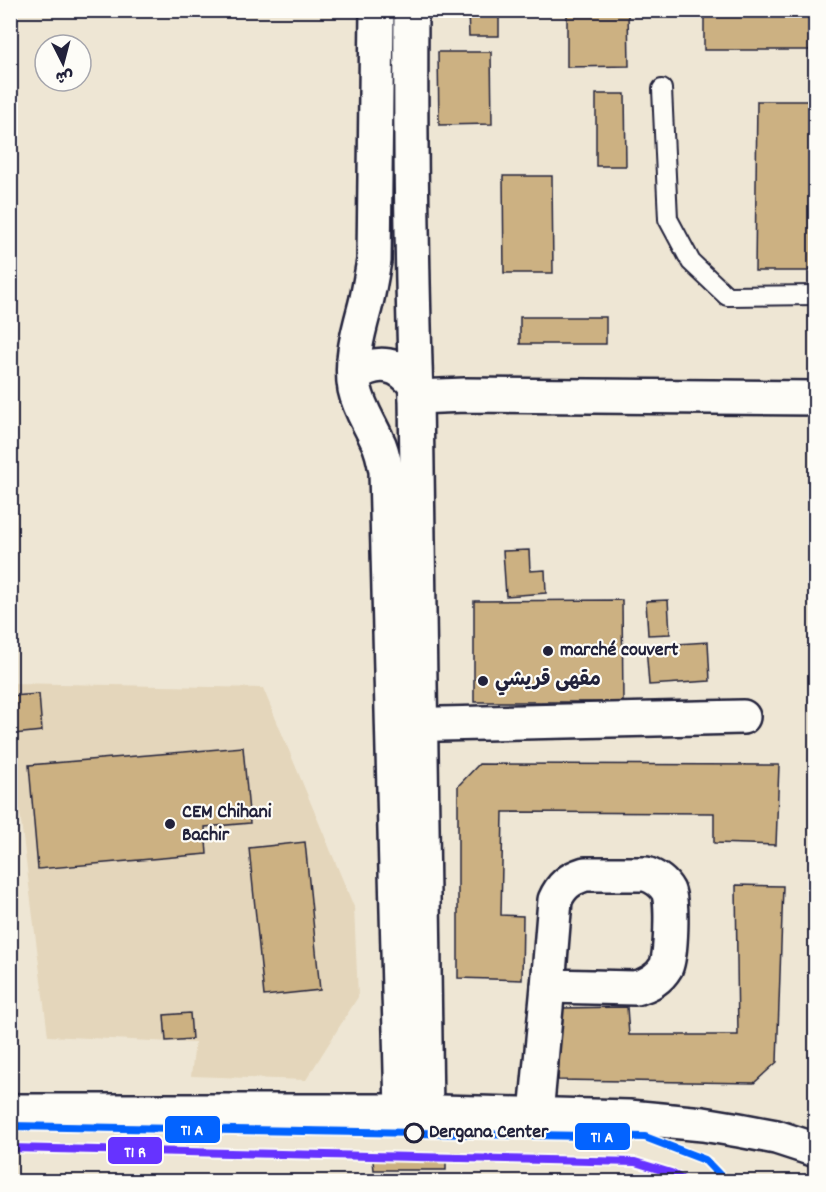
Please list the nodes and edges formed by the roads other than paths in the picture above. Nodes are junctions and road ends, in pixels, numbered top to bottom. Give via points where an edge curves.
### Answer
1 (377, 10) edge
2 (411, 10) edge
3 (662, 89) dead end
4 (816, 296) edge
5 (355, 375) junction
6 (816, 398) edge
7 (416, 400) junction
8 (370, 426) junction
9 (743, 717) dead end
10 (407, 725) junction
11 (548, 986) junction
12 (10, 1111) edge
13 (414, 1111) junction
14 (536, 1114) junction
15 (816, 1150) edge

1 - 5 street via 374,261 357,336
2 - 7 street
3 - 4 lane via 668,219 691,262 727,296
5 - 7 street via 376,365 398,369 408,375
5 - 8 street via 360,407
6 - 7 street via 477,395
7 - 8 street via 402,428
7 - 10 street
8 - 10 street via 386,471
9 - 10 street
10 - 13 street
11 - 11 street via 555,900 566,883 585,874 646,874 662,883 670,899 669,958 653,981 636,988
11 - 14 street
12 - 13 street
13 - 14 street
14 - 15 street via 703,1124 776,1137

